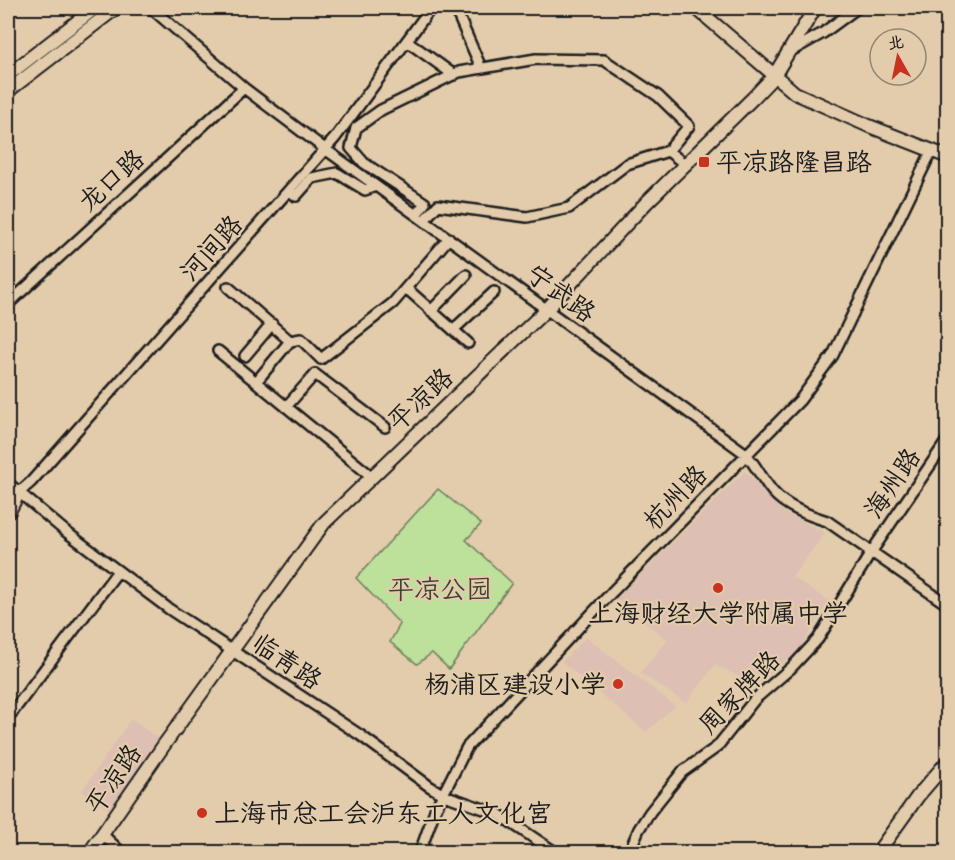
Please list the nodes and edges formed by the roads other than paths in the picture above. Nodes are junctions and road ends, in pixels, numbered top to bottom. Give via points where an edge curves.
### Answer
1 (95, 8) edge
2 (116, 8) edge
3 (151, 8) edge
4 (431, 8) edge
5 (463, 8) edge
6 (696, 8) edge
7 (815, 8) edge
8 (857, 8) edge
9 (407, 41) junction
10 (787, 54) junction
11 (479, 63) dead end
12 (8, 75) edge
13 (454, 75) junction
14 (774, 76) junction
15 (244, 88) junction
16 (8, 91) edge
17 (325, 149) junction
18 (932, 150) junction
19 (668, 151) junction
20 (948, 157) edge
21 (686, 165) junction
22 (376, 186) junction
23 (290, 191) junction
24 (420, 218) junction
25 (449, 238) junction
26 (466, 274) dead end
27 (228, 287) dead end
28 (406, 288) junction
29 (494, 292) dead end
30 (8, 304) edge
31 (547, 309) junction
32 (432, 311) junction
33 (272, 324) junction
34 (453, 330) junction
35 (290, 341) junction
36 (468, 343) dead end
37 (218, 351) dead end
38 (245, 357) dead end
39 (256, 382) junction
40 (286, 407) junction
41 (385, 427) dead end
42 (948, 439) edge
43 (746, 453) junction
44 (372, 476) junction
45 (13, 487) edge
46 (8, 504) edge
47 (8, 511) edge
48 (872, 551) junction
49 (118, 571) junction
50 (948, 605) edge
51 (232, 649) junction
52 (8, 718) edge
53 (948, 761) edge
54 (444, 795) junction
55 (102, 834) junction
56 (90, 852) edge
57 (121, 852) edge
58 (420, 852) edge
59 (555, 852) edge
60 (629, 852) edge
61 (878, 852) edge

1 - 12 main road
2 - 16 main road
3 - 15 street, 宁武路
4 - 9 street, 河间路
5 - 11 street via 458,15
6 - 14 main road
7 - 10 main road, 平凉路
8 - 10 street
9 - 13 street
9 - 17 street, 河间路
10 - 14 main road, 平凉路
13 - 19 street via 536,59 604,60 658,96 689,126
13 - 24 street via 381,110 356,128 351,148 364,163 425,203
14 - 18 main road via 795,93
14 - 21 main road, 平凉路
15 - 17 street, 宁武路
15 - 30 street, 龙口路
17 - 22 street, 宁武路
17 - 23 street, 河间路
18 - 20 main road
18 - 43 street, 杭州路 via 833,355 807,392
19 - 21 street
19 - 24 street via 627,164 569,208 527,217 438,205
21 - 31 main road, 平凉路
22 - 23 street via 365,190 337,173 312,178 297,196
22 - 24 street, 宁武路
23 - 45 street, 河间路 via 31,482
24 - 25 street, 宁武路
25 - 28 street
25 - 31 street, 宁武路
26 - 32 street
27 - 33 street
28 - 32 street
28 - 35 street via 393,303 321,359 301,339
29 - 34 street
31 - 43 street, 宁武路
31 - 44 main road, 平凉路
32 - 34 street
33 - 35 street
33 - 38 street
34 - 36 street
35 - 39 street
37 - 39 street
39 - 40 street
40 - 41 street via 315,374
40 - 44 street
42 - 48 street, 海州路
43 - 48 street, 宁武路 via 783,501 826,520
43 - 54 street, 杭州路 via 467,747
44 - 51 main road, 平凉路 via 324,523
45 - 46 street, 河间路
45 - 47 highway
45 - 49 street, 临青路
48 - 50 street, 宁武路
48 - 60 street, 周家牌路 via 818,639 755,699 717,747 682,772 650,812
49 - 51 street, 临青路
49 - 52 street
51 - 54 street, 临青路
51 - 55 main road, 平凉路
53 - 61 main road
54 - 58 street, 杭州路
54 - 59 street, 临青路 via 498,814
55 - 56 main road, 平凉路
55 - 57 street

